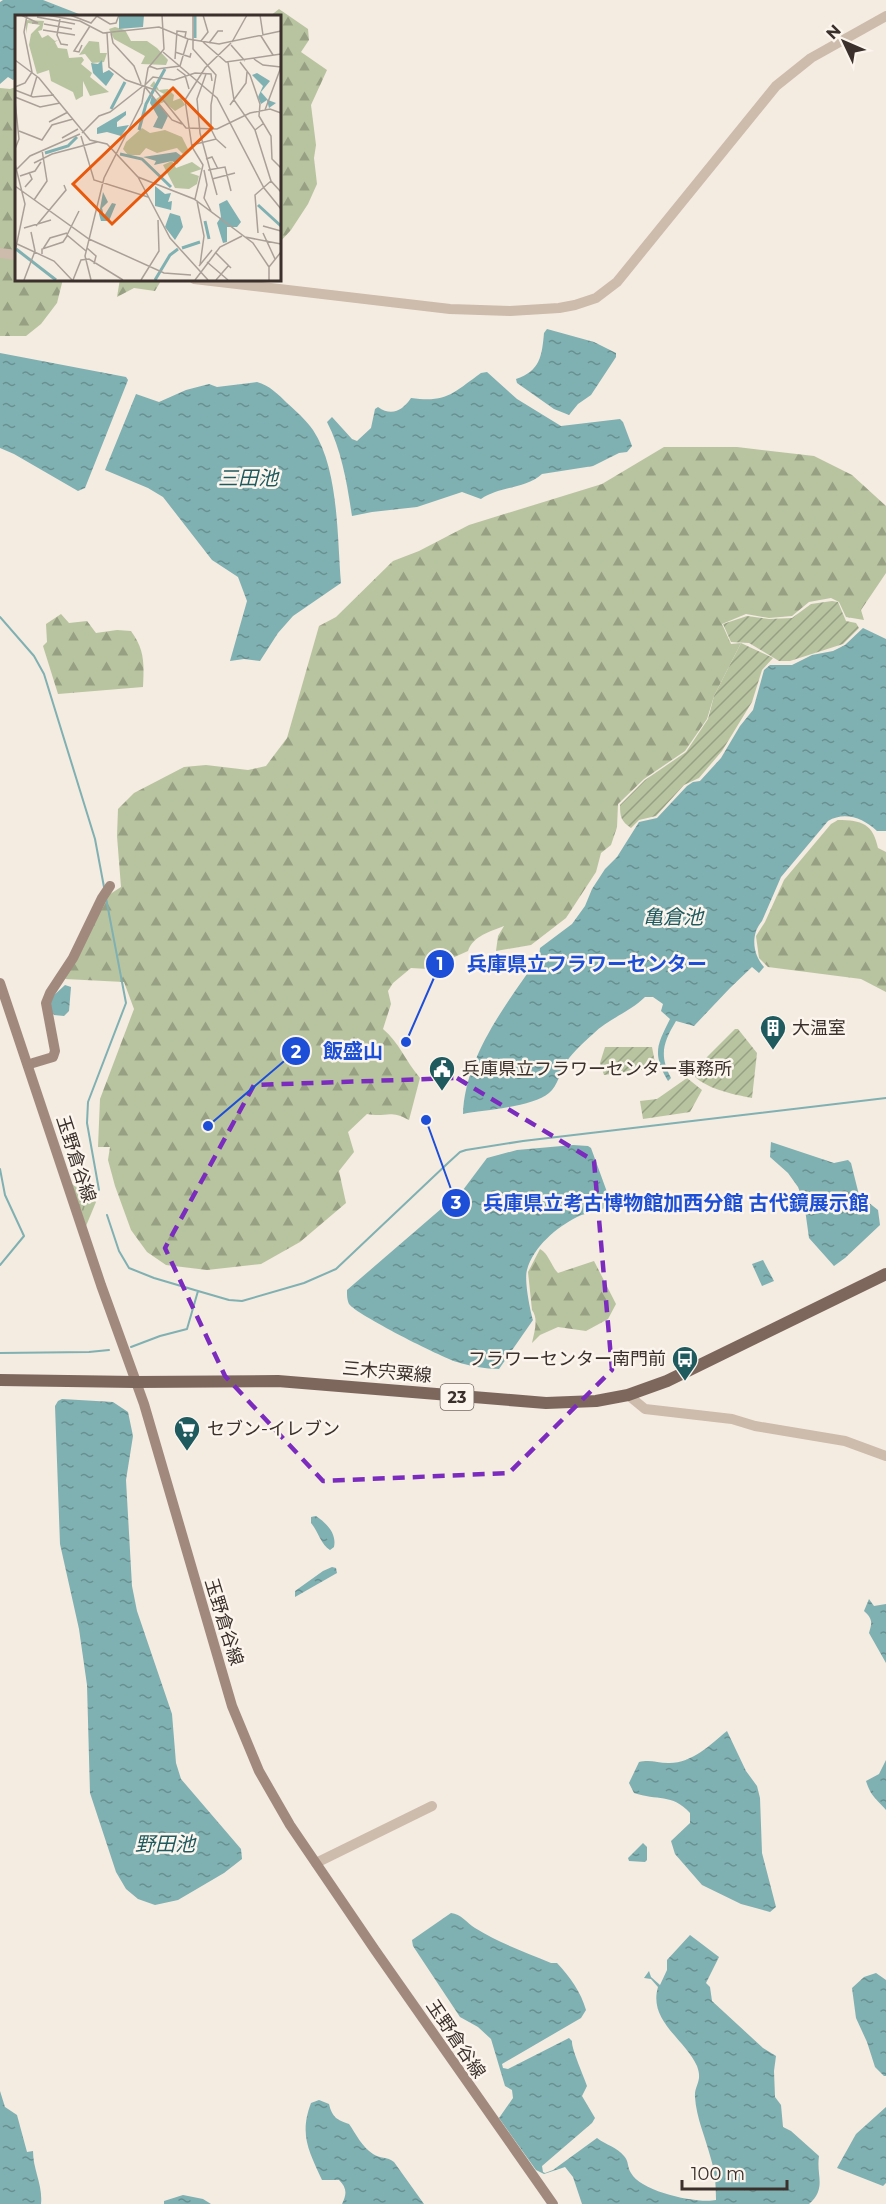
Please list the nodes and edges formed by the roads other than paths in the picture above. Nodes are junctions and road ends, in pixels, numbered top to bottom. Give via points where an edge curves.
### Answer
1 (886, 16) edge
2 (0, 253) edge
3 (15, 255) edge
4 (203, 280) edge
5 (110, 886) dead end
6 (0, 983) edge
7 (33, 1064) dead end
8 (886, 1274) edge
9 (0, 1380) edge
10 (135, 1382) junction
11 (628, 1395) junction
12 (886, 1456) edge
13 (432, 1806) dead end
14 (316, 1863) junction
15 (553, 2204) edge

1 - 4 street via 811,58 776,86 617,282 596,298 559,308 450,309
2 - 3 street
5 - 7 main road via 45,1003 53,1057
6 - 10 main road, 玉野倉谷線
8 - 11 main road, 三木宍粟線 / 23 via 667,1381
9 - 10 main road, 三木宍粟線 / 23
10 - 11 main road, 三木宍粟線 / 23 via 278,1381 546,1403
10 - 14 main road, 玉野倉谷線 via 232,1706 259,1771
11 - 12 street via 645,1409 732,1419 845,1441
13 - 14 street
14 - 15 main road, 玉野倉谷線

